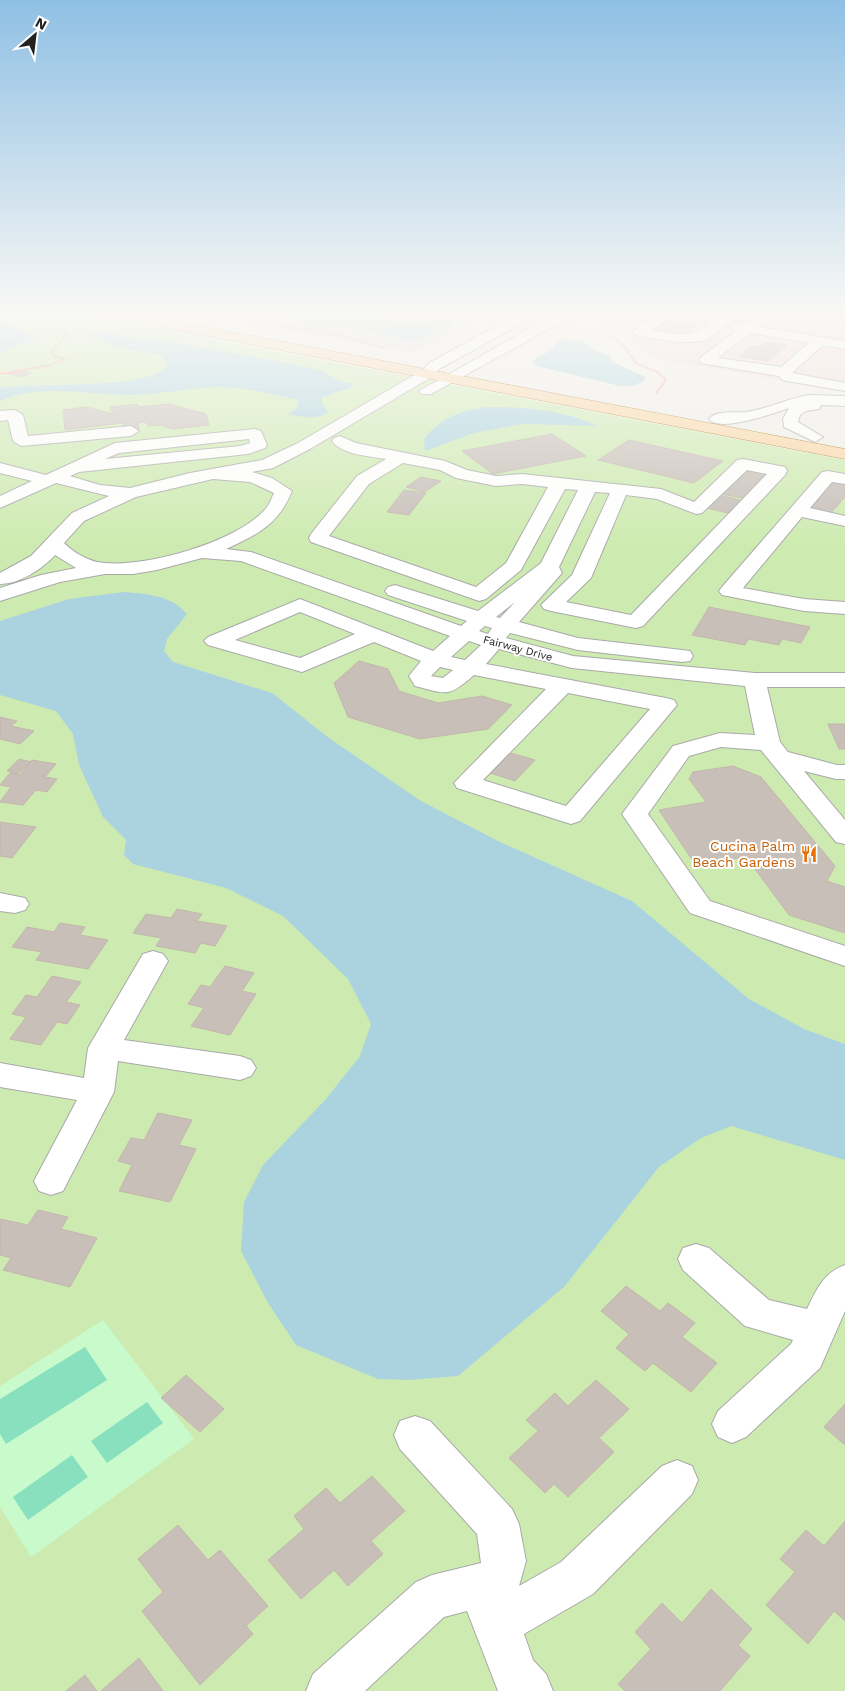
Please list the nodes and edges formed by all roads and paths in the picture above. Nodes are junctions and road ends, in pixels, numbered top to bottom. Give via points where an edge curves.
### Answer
1 (398, 390) edge
2 (431, 390) edge
3 (530, 390) edge
4 (545, 390) edge
5 (658, 390) edge
6 (656, 393) dead end
7 (845, 401) edge
8 (845, 407) edge
9 (0, 416) edge
10 (717, 419) junction
11 (815, 437) junction
12 (133, 439) junction
13 (340, 441) junction
14 (845, 443) edge
15 (845, 454) edge
16 (401, 457) junction
17 (301, 464) dead end
18 (74, 467) junction
19 (0, 468) edge
20 (214, 474) junction
21 (47, 480) junction
22 (845, 480) edge
23 (559, 483) junction
24 (589, 486) junction
25 (620, 490) junction
26 (130, 493) junction
27 (0, 503) edge
28 (94, 509) junction
29 (797, 512) junction
30 (841, 515) edge
31 (248, 532) junction
32 (54, 543) junction
33 (203, 553) junction
34 (114, 569) junction
35 (547, 570) junction
36 (0, 580) edge
37 (0, 595) edge
38 (845, 608) edge
39 (481, 619) junction
40 (374, 634) junction
41 (465, 634) junction
42 (499, 634) junction
43 (438, 660) junction
44 (845, 664) edge
45 (470, 668) junction
46 (756, 680) junction
47 (845, 680) edge
48 (562, 686) junction
49 (774, 750) junction
50 (845, 772) edge
51 (845, 836) edge
52 (845, 956) edge
53 (152, 961) dead end
54 (104, 1048) junction
55 (240, 1068) dead end
56 (0, 1075) edge
57 (98, 1092) junction
58 (52, 1181) dead end
59 (696, 1259) dead end
60 (845, 1281) edge
61 (828, 1322) edge
62 (732, 1424) dead end
63 (415, 1435) dead end
64 (677, 1480) dead end
65 (495, 1606) junction
66 (330, 1691) edge
67 (529, 1691) edge

1 - 20 street via 304,446 267,464
2 - 13 street
3 - 15 main road
4 - 10 main road
5 - 6 path
7 - 10 street via 802,401 752,416
8 - 11 street via 809,406 797,408 790,415 790,424
9 - 12 street via 15,414 21,441
10 - 11 main road
11 - 14 main road
12 - 18 street
12 - 18 street via 206,447
13 - 16 street via 351,447
13 - 17 street
16 - 23 street via 496,481 522,479
16 - 23 street via 363,480 318,538 479,595 514,566
18 - 21 street
19 - 21 street
20 - 26 street
20 - 31 street via 253,476 285,484 282,497 270,514
21 - 26 street
21 - 27 street
21 - 28 street via 81,496
22 - 29 street via 828,476
23 - 24 street
24 - 25 street
24 - 35 street
25 - 25 street via 661,494 696,509 744,464 779,471 636,622 551,605 581,578
26 - 28 street
28 - 32 street via 78,517
29 - 30 street
29 - 38 street via 729,591 804,605
31 - 33 street
31 - 39 street, Fairway Drive via 263,546
32 - 34 street via 64,556 79,563
32 - 36 street via 45,556 17,574
33 - 34 street via 140,568
33 - 41 street, Fairway Drive via 244,556
34 - 37 street via 68,574
35 - 39 street
35 - 42 street
39 - 41 street
39 - 42 street, Fairway Drive
40 - 40 street via 300,605 215,641 302,665
40 - 43 street
41 - 42 street, Fairway Drive
41 - 43 street
42 - 44 street, Fairway Drive via 758,664
42 - 45 street
42 - 46 street, Fairway Drive via 572,662
43 - 45 street via 423,671 420,676 423,681 448,686
45 - 48 street
46 - 47 street, Fairway Drive
46 - 49 street
48 - 48 street via 528,720 466,783 571,816 666,705
49 - 50 street via 836,772
49 - 51 street
49 - 52 street via 720,740 681,751 635,814 700,907
53 - 54 street
54 - 55 street
54 - 57 street
56 - 57 street
57 - 58 street
59 - 61 street via 758,1314
60 - 61 street via 839,1287
61 - 62 street via 806,1356
63 - 65 street via 497,1524 504,1561
64 - 65 street via 577,1578
65 - 66 street via 432,1598
65 - 67 street via 515,1676

